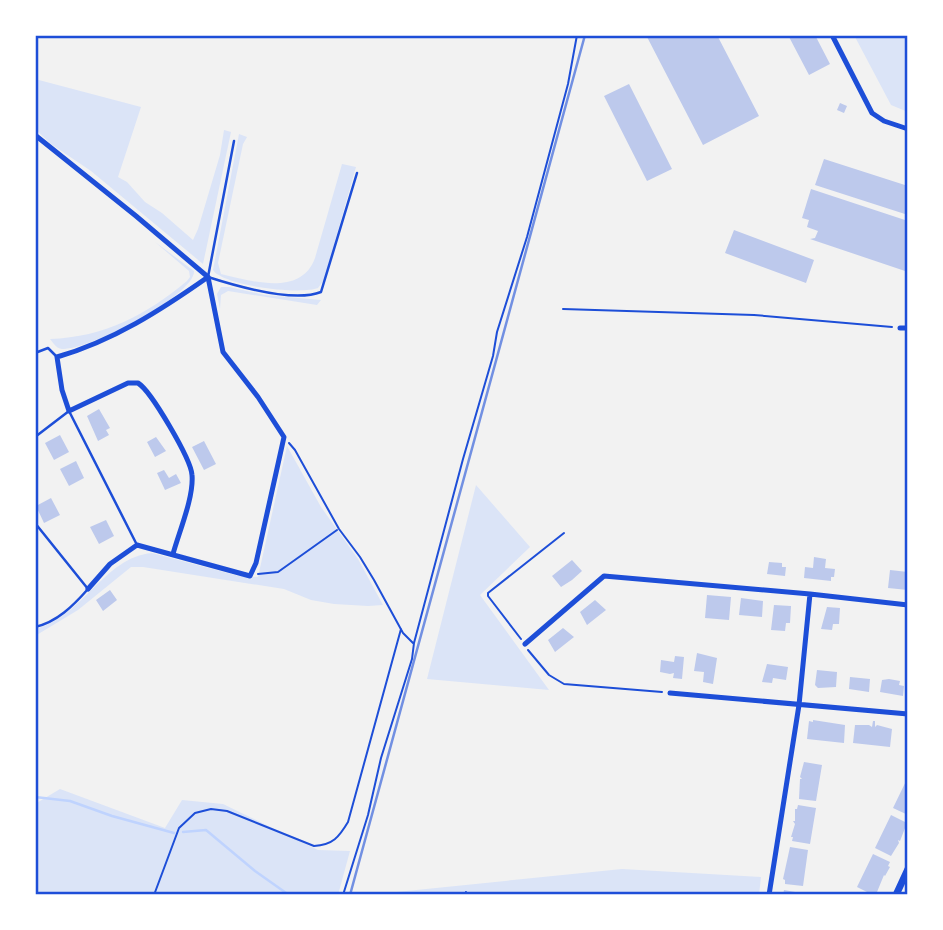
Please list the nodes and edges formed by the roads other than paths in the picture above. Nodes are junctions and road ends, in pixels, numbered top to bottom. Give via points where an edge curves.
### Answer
1 (832, 35) edge
2 (908, 129) edge
3 (35, 135) edge
4 (234, 141) dead end
5 (357, 173) dead end
6 (208, 277) junction
7 (900, 328) road end
8 (908, 328) edge
9 (35, 353) edge
10 (57, 357) junction
11 (69, 411) junction
12 (35, 437) edge
13 (35, 523) edge
14 (137, 545) junction
15 (173, 554) junction
16 (88, 589) junction
17 (810, 594) junction
18 (908, 605) edge
19 (35, 627) edge
20 (524, 644) road end
21 (670, 693) road end
22 (799, 705) junction
23 (908, 714) edge
24 (908, 869) edge
25 (769, 895) edge
26 (896, 895) edge

1 - 2 street via 872,113
3 - 6 street
4 - 6 lane
5 - 6 lane via 321,292 276,294
6 - 10 street via 145,319
6 - 15 street via 223,352 284,437 250,576
7 - 8 street
9 - 10 lane via 48,348
10 - 11 street
11 - 12 lane
11 - 14 lane
11 - 15 street via 128,383 138,383 152,396 192,473
13 - 16 lane
14 - 15 street
14 - 16 street via 110,564
16 - 19 lane via 72,607
17 - 18 street
17 - 20 street via 604,576
17 - 22 street
21 - 22 street
22 - 23 street
22 - 25 street
24 - 26 street

